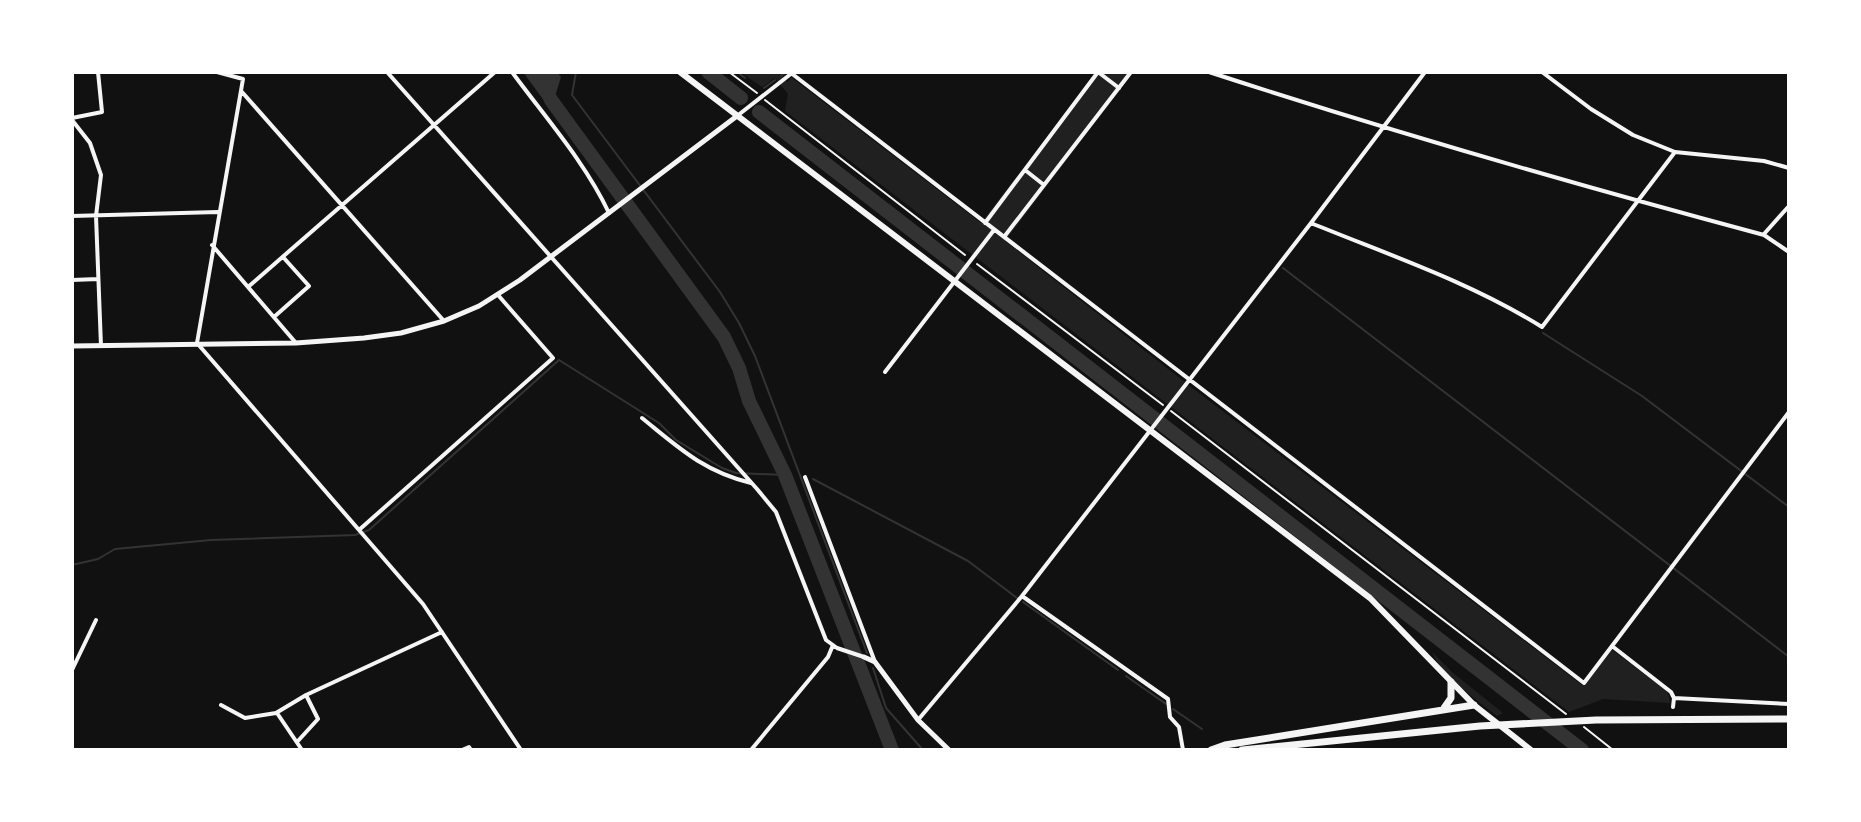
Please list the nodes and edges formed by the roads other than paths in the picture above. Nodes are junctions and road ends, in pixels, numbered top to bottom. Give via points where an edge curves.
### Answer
1 (98, 72) edge
2 (217, 72) edge
3 (244, 72) edge
4 (387, 72) edge
5 (495, 72) edge
6 (512, 72) edge
7 (680, 72) edge
8 (792, 72) edge
9 (1098, 72) edge
10 (1131, 72) edge
11 (1209, 72) edge
12 (1425, 72) edge
13 (1542, 72) edge
14 (243, 79) junction
15 (1119, 88) junction
16 (241, 91) junction
17 (737, 116) junction
18 (72, 119) edge
19 (434, 125) junction
20 (1383, 129) junction
21 (1675, 152) junction
22 (1789, 168) edge
23 (1025, 170) junction
24 (1044, 185) junction
25 (1637, 201) junction
26 (342, 205) junction
27 (1789, 206) edge
28 (218, 212) junction
29 (611, 212) junction
30 (72, 216) edge
31 (96, 216) junction
32 (985, 223) junction
33 (1311, 223) junction
34 (994, 230) junction
35 (1764, 235) junction
36 (1004, 237) junction
37 (212, 245) junction
38 (1789, 252) edge
39 (282, 257) junction
40 (553, 257) junction
41 (958, 278) junction
42 (98, 279) junction
43 (72, 280) edge
44 (248, 287) junction
45 (498, 295) junction
46 (274, 317) junction
47 (444, 321) junction
48 (197, 343) junction
49 (296, 343) junction
50 (72, 346) edge
51 (101, 346) junction
52 (885, 372) dead end
53 (1190, 381) junction
54 (1789, 412) edge
55 (642, 418) dead end
56 (1154, 429) junction
57 (805, 477) dead end
58 (753, 484) junction
59 (359, 530) junction
60 (1022, 596) junction
61 (96, 620) dead end
62 (442, 632) junction
63 (1612, 646) junction
64 (835, 647) junction
65 (864, 657) joint
66 (875, 662) junction
67 (72, 670) edge
68 (1451, 682) junction
69 (306, 695) junction
70 (1674, 698) junction
71 (1789, 704) edge
72 (221, 705) dead end
73 (1474, 705) junction
74 (1673, 707) dead end
75 (1444, 708) junction
76 (277, 713) junction
77 (1789, 719) edge
78 (918, 720) junction
79 (297, 742) junction
80 (302, 750) edge
81 (462, 750) edge
82 (471, 750) edge
83 (520, 750) edge
84 (751, 750) edge
85 (949, 750) edge
86 (1183, 750) edge
87 (1211, 750) edge
88 (1242, 750) edge
89 (1531, 750) edge

1 - 18 street via 102,112
2 - 14 street
3 - 14 street
4 - 19 street
5 - 19 street
6 - 29 street
7 - 17 main road
8 - 17 street
8 - 32 street
9 - 15 street
9 - 23 street
10 - 15 street
11 - 20 street
12 - 20 street
13 - 21 street via 1633,135
14 - 16 street
15 - 24 street
16 - 26 street
16 - 28 street
17 - 29 street
17 - 41 main road
18 - 31 street via 98,161
19 - 26 street
19 - 40 street
20 - 25 street
20 - 33 street
21 - 22 street
21 - 25 street
23 - 24 street
23 - 32 street
24 - 36 street
25 - 33 street via 1542,327 1471,288
25 - 35 street
26 - 39 street
26 - 47 street
27 - 35 street
28 - 31 street
28 - 37 street
29 - 40 street
30 - 31 street
31 - 42 street
32 - 34 street
33 - 53 street
34 - 36 street
34 - 41 street
35 - 38 street
36 - 53 street
37 - 44 street
37 - 48 street
39 - 44 street
39 - 46 street via 309,286
40 - 45 street
40 - 58 street
41 - 52 street
41 - 56 main road
42 - 43 street
42 - 51 street
44 - 46 street
45 - 47 street
45 - 59 street via 553,358
46 - 49 street
47 - 49 street via 401,333
48 - 49 street
48 - 51 street
48 - 59 street
50 - 51 street
53 - 56 street
53 - 63 street via 1584,683
54 - 63 street
55 - 58 street via 693,460
56 - 60 street
56 - 68 main road via 1370,598
57 - 66 street
58 - 64 street via 776,512 818,625
59 - 62 street
60 - 78 street
60 - 86 street via 1168,699
61 - 67 street
62 - 69 street
62 - 83 street
63 - 70 street
64 - 65 street
64 - 84 street
65 - 66 street
66 - 78 street
68 - 73 main road
68 - 75 highway via 1451,698
69 - 76 street
69 - 79 street via 318,719
70 - 71 street
70 - 74 street
72 - 76 street via 245,718
73 - 75 highway
73 - 89 main road
75 - 87 highway
76 - 79 street
77 - 88 highway via 1480,726
78 - 85 street
79 - 80 street
81 - 82 street

